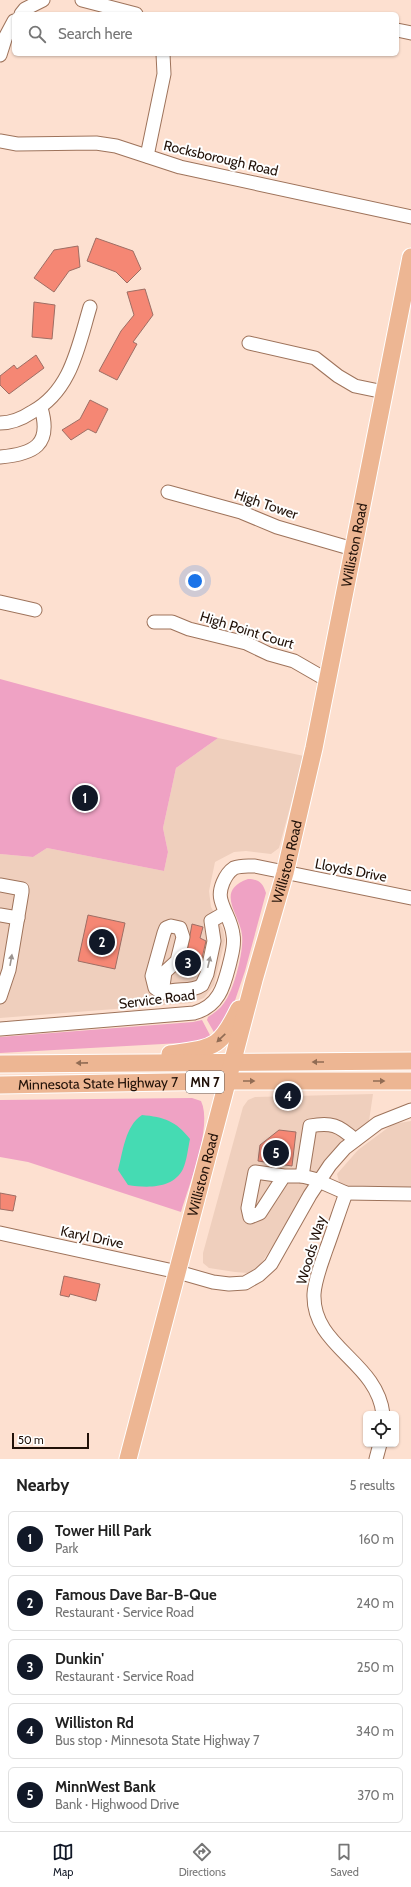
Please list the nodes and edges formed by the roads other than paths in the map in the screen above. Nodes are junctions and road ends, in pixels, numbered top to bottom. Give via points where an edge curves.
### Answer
1 (43, 0) edge
2 (82, 0) edge
3 (23, 12) edge
4 (128, 12) edge
5 (12, 25) edge
6 (399, 30) edge
7 (411, 33) edge
8 (0, 55) edge
9 (163, 56) edge
10 (0, 141) edge
11 (148, 156) junction
12 (411, 217) edge
13 (411, 257) edge
14 (90, 307) dead end
15 (249, 343) dead end
16 (384, 392) junction
17 (41, 408) junction
18 (0, 424) edge
19 (0, 457) edge
20 (168, 492) dead end
21 (353, 549) junction
22 (0, 602) edge
23 (35, 610) dead end
24 (154, 622) dead end
25 (327, 680) junction
26 (285, 873) junction
27 (0, 885) edge
28 (411, 898) edge
29 (225, 912) junction
30 (0, 915) edge
31 (18, 918) junction
32 (254, 980) junction
33 (162, 993) dead end
34 (0, 997) edge
35 (0, 1029) edge
36 (411, 1061) edge
37 (233, 1062) junction
38 (108, 1063) junction
39 (0, 1064) edge
40 (227, 1081) junction
41 (411, 1081) edge
42 (0, 1085) edge
43 (411, 1110) edge
44 (354, 1140) junction
45 (284, 1176) dead end
46 (302, 1176) junction
47 (320, 1181) junction
48 (346, 1193) junction
49 (411, 1194) edge
50 (0, 1233) edge
51 (178, 1272) junction
52 (383, 1411) edge
53 (379, 1447) edge
54 (128, 1459) edge
55 (376, 1459) edge

1 - 3 street
2 - 4 street
5 - 8 street
6 - 7 street
9 - 11 street via 164,74
10 - 11 street, Rocksborough Road via 16,144 96,143
11 - 12 street, Rocksborough Road via 180,167
13 - 16 main road, Williston Road
14 - 17 street via 67,377 56,394
15 - 16 street via 315,358 355,386
16 - 21 main road, Williston Road
17 - 18 street
17 - 19 street via 44,432 40,444 30,452
20 - 21 street, High Tower via 241,512 277,527
21 - 25 main road, Williston Road
22 - 23 street
24 - 25 street, High Point Court via 172,622 189,629 246,643 269,654 294,661
25 - 26 main road, Williston Road
26 - 28 street, Lloyds Drive
26 - 29 street, Service Road via 247,865 233,869 221,891 220,898
26 - 32 main road, Williston Road
27 - 31 street via 22,889
33 -> 29 street via 171,989 192,990 202,985 214,941 211,921
29 - 35 street, Service Road via 232,926 234,944 224,986 216,1000 202,1011
30 - 31 street
34 -> 31 street via 9,970
32 - 37 main road, Williston Road
32 -> 38 main road via 228,1032 219,1042 197,1050
36 -> 37 main road, Minnesota State Highway 7 / MN 7
37 - 38 main road, Minnesota State Highway 7 / MN 7
37 - 40 main road, Williston Road
38 -> 39 main road, Minnesota State Highway 7 / MN 7
40 -> 41 main road, Minnesota State Highway 7 / MN 7
40 - 42 main road, Minnesota State Highway 7 / MN 7
40 - 51 main road, Williston Road
43 - 44 street, Karyl Drive via 378,1123
44 - 46 street via 341,1128 324,1124 310,1126
44 - 47 street, Karyl Drive via 330,1165
45 - 46 street
46 - 47 street
47 - 48 street
47 - 51 street, Karyl Drive via 271,1264 259,1276 245,1283 229,1284
48 - 49 street
48 - 52 street, Woods Way via 317,1278 314,1294 315,1311 331,1340 366,1374 375,1388
50 - 51 street, Karyl Drive
51 - 54 main road, Williston Road
53 - 55 street

